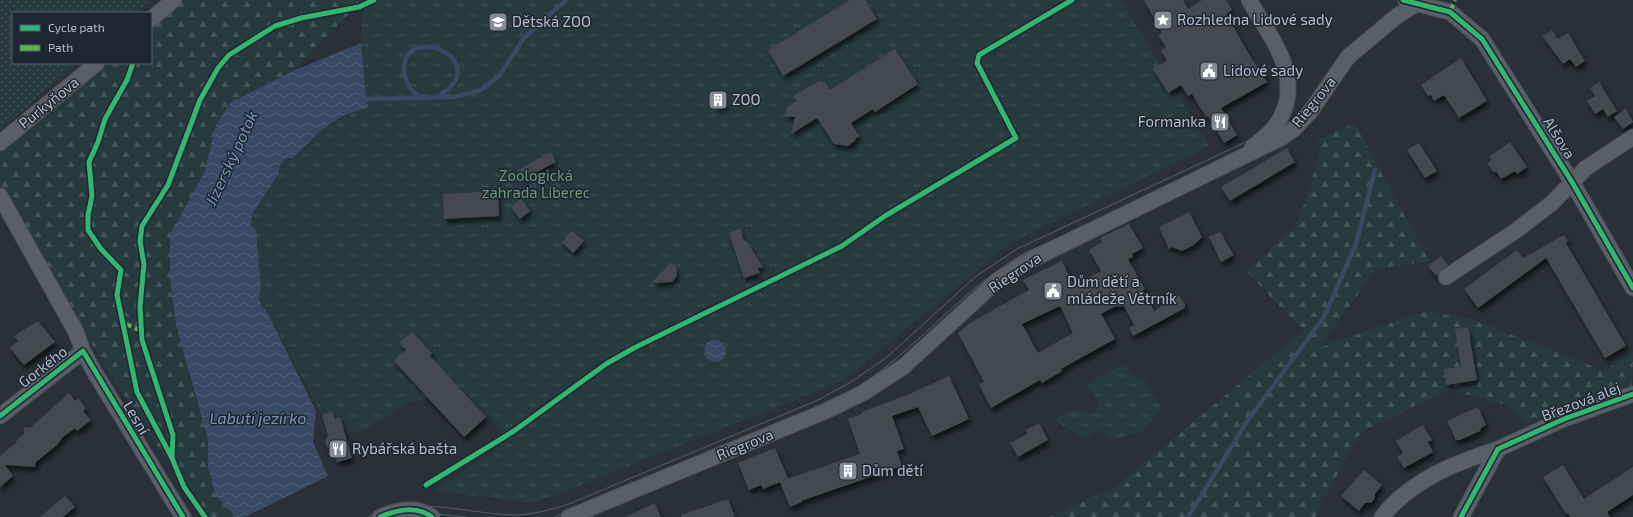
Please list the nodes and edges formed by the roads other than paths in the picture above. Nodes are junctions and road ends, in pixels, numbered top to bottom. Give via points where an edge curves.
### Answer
1 (174, 0) edge
2 (1249, 0) edge
3 (1409, 2) edge
4 (152, 18) edge
5 (96, 64) edge
6 (1633, 137) edge
7 (0, 143) edge
8 (1242, 158) junction
9 (1572, 182) junction
10 (0, 196) edge
11 (1446, 277) dead end
12 (1633, 288) edge
13 (83, 351) junction
14 (1633, 394) edge
15 (0, 416) edge
16 (1498, 449) junction
17 (183, 517) edge
18 (380, 517) edge
19 (432, 517) edge
20 (569, 517) edge
21 (1382, 517) edge
22 (1461, 517) edge

1 - 4 street
2 - 8 street via 1285,64 1289,93 1280,120
3 - 8 street, Riegrova via 1397,16 1348,57 1310,112 1294,129
3 - 9 street, Alšova via 1450,12 1482,39
5 - 7 street, Purkyňova
6 - 9 street, Alšova via 1586,168
8 - 20 street, Riegrova via 1025,263 997,281 903,367 863,393 807,419
9 - 11 street, Alšova via 1552,203 1517,230
9 - 12 street, Alšova
10 - 13 street, Lesní via 76,332
13 - 15 street, Gorkého
13 - 17 street, Lesní
14 - 16 street, Březová alej via 1564,419
16 - 21 street, Březová alej via 1459,462 1425,479 1391,506
16 - 22 street
18 - 19 street via 411,509

